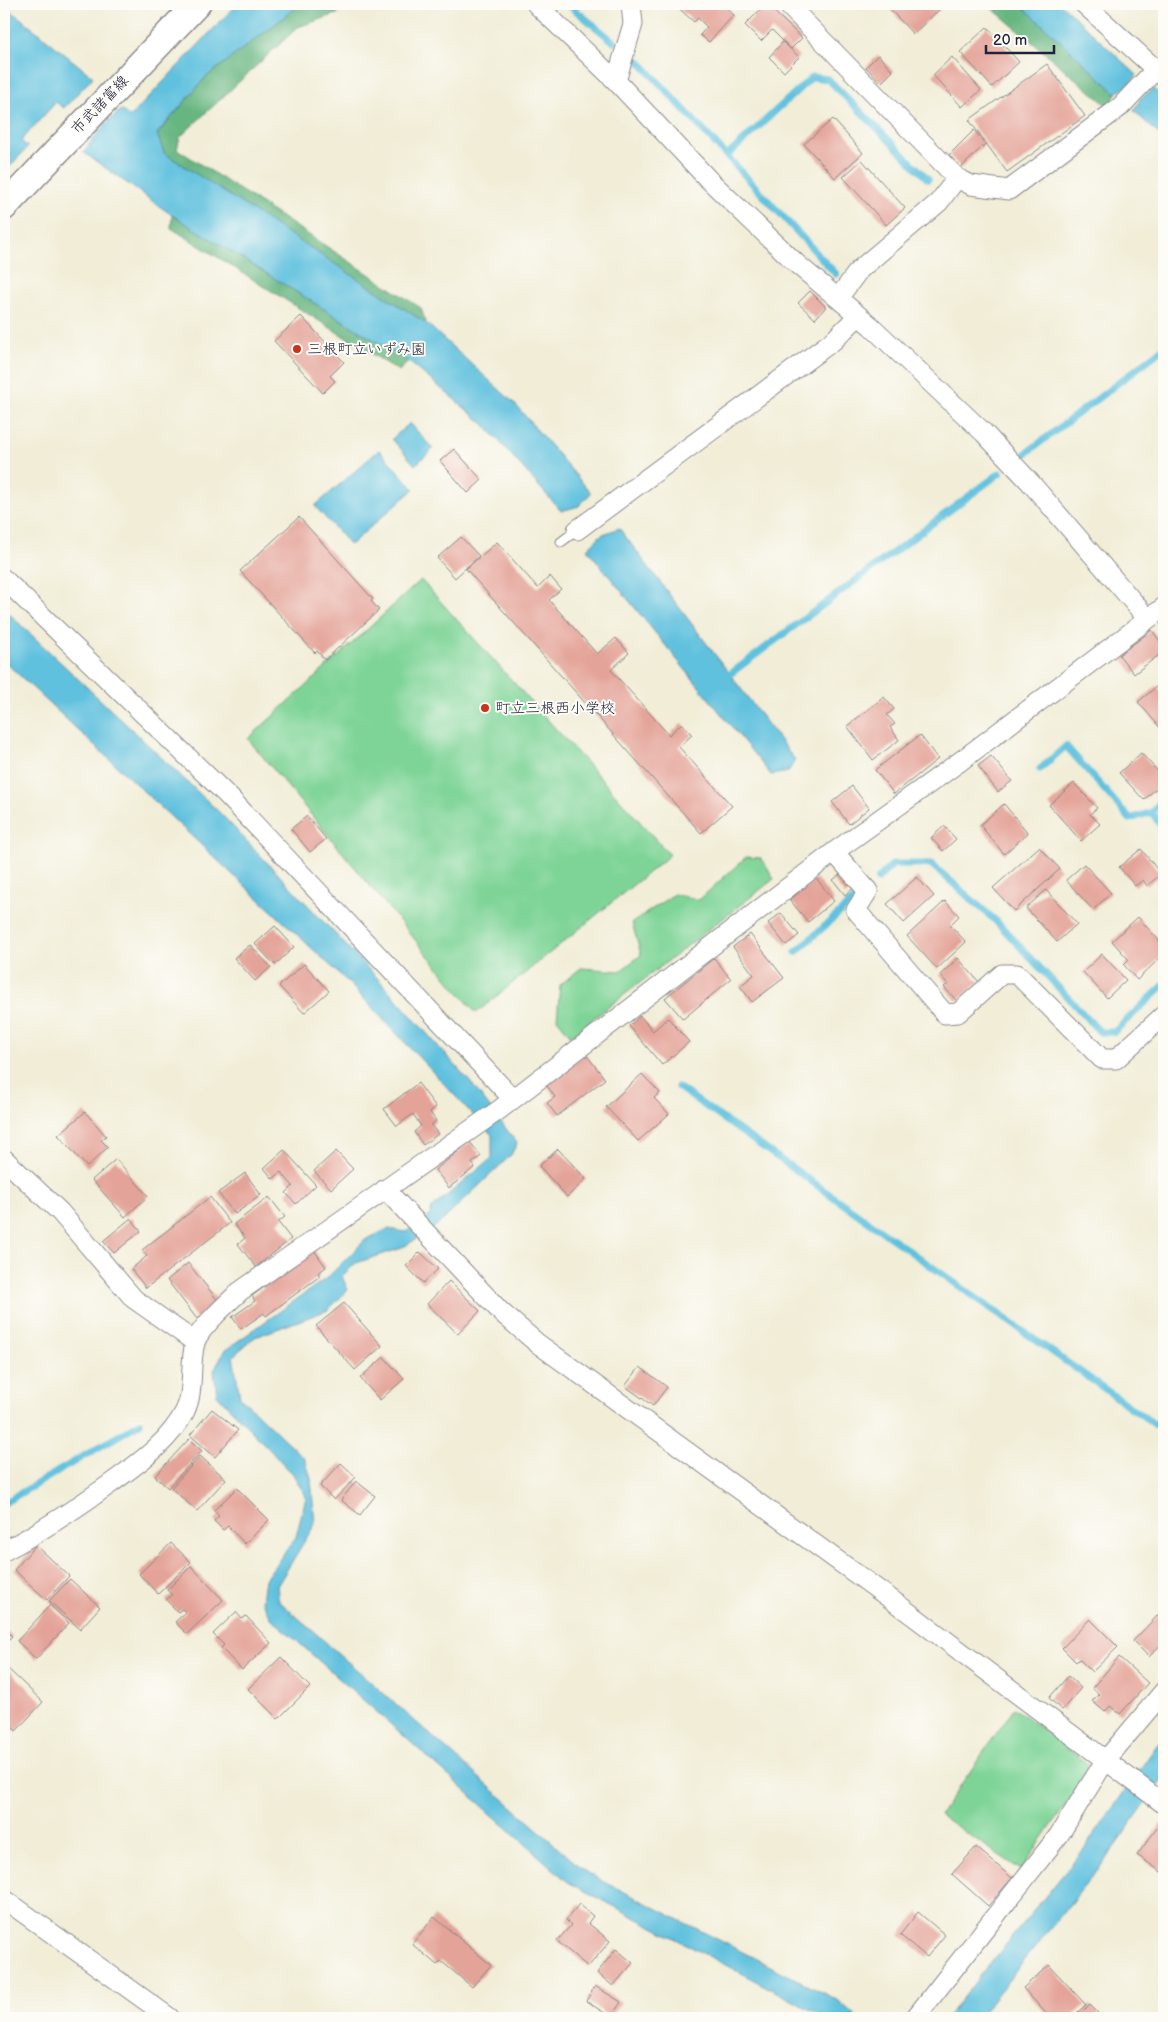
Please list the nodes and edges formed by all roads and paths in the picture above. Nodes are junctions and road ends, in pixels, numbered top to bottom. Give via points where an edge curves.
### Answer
1 (197, 4) edge
2 (536, 4) edge
3 (631, 4) edge
4 (787, 4) edge
5 (1084, 4) edge
6 (1160, 73) edge
7 (616, 81) junction
8 (956, 178) junction
9 (4, 207) edge
10 (839, 298) junction
11 (858, 316) junction
12 (577, 530) joint
13 (562, 542) dead end
14 (4, 579) edge
15 (1164, 608) edge
16 (1148, 619) junction
17 (834, 852) junction
18 (1164, 1015) edge
19 (506, 1104) junction
20 (4, 1159) edge
21 (385, 1189) junction
22 (195, 1342) junction
23 (4, 1551) edge
24 (1164, 1691) edge
25 (1105, 1761) junction
26 (1159, 1800) edge
27 (4, 1899) edge
28 (170, 2018) edge
29 (915, 2018) edge

1 - 9 main road, 市武諸富線
2 - 7 street
3 - 7 street via 633,24
4 - 8 street
5 - 6 street
6 - 8 street via 1009,190 970,186
7 - 10 street via 708,179 798,265
8 - 10 street via 940,202 859,270
10 - 11 street
11 - 12 street via 834,340
11 - 16 street via 997,447
12 - 13 lane
14 - 19 street via 229,798
15 - 16 street
16 - 17 street
17 - 18 street via 868,891 856,910 945,1014 958,1013 1002,974 1017,974 1102,1059 1116,1059
17 - 19 street
19 - 21 street
20 - 22 street via 60,1212 134,1299
21 - 22 street via 239,1292 210,1321
21 - 25 street via 500,1312 537,1343 888,1597
22 - 23 street via 186,1410 172,1430 145,1458 88,1500 39,1533
24 - 25 street
25 - 26 street
25 - 29 street via 1060,1835
27 - 28 street

